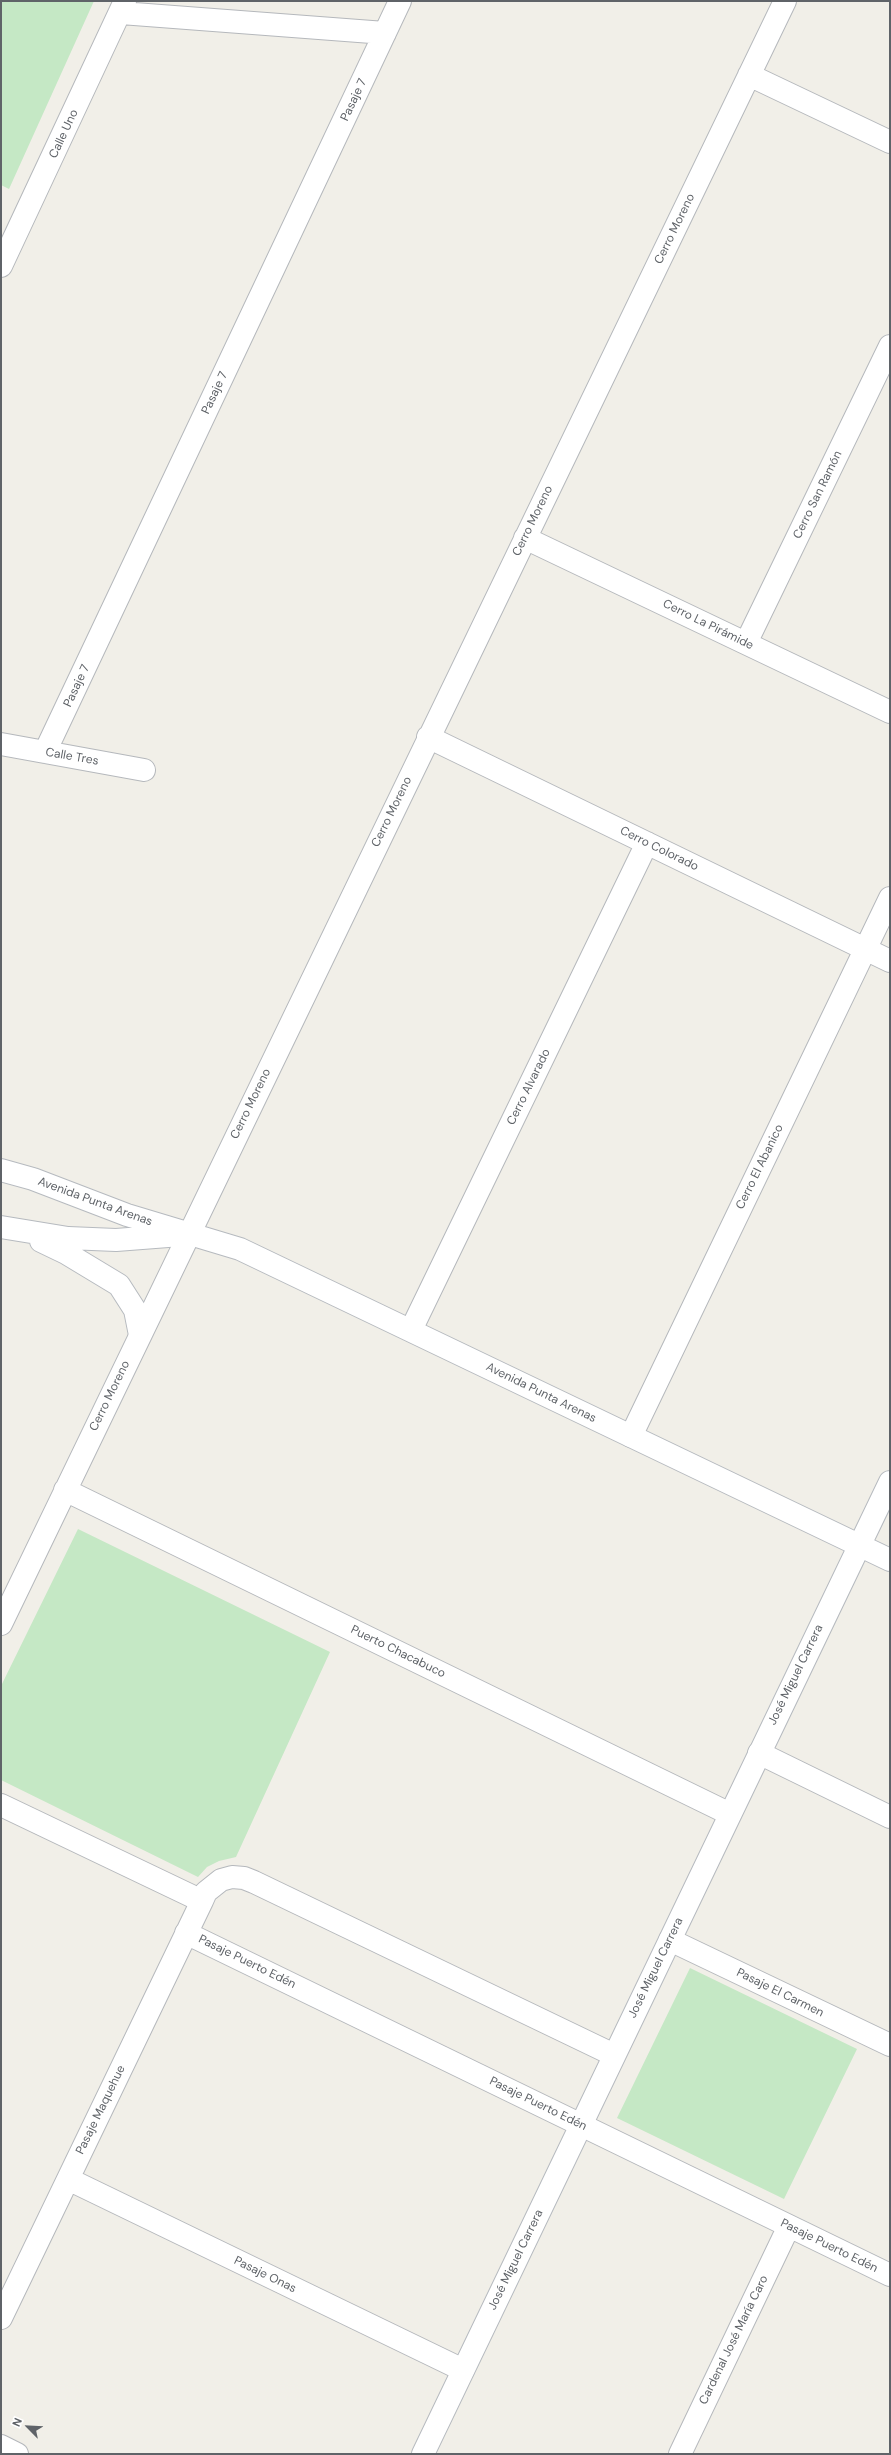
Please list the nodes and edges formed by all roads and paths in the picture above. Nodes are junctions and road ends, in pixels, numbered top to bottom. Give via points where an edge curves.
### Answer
1 (400, 1) edge
2 (785, 1) edge
3 (123, 7) edge
4 (385, 33) junction
5 (749, 75) junction
6 (890, 142) edge
7 (1, 266) edge
8 (890, 346) edge
9 (525, 538) junction
10 (746, 643) junction
11 (890, 712) edge
12 (428, 737) junction
13 (1, 744) edge
14 (45, 752) junction
15 (144, 770) dead end
16 (647, 843) junction
17 (890, 898) edge
18 (865, 949) junction
19 (890, 961) edge
20 (1, 1170) edge
21 (10, 1229) edge
22 (188, 1234) junction
23 (411, 1330) junction
24 (140, 1335) junction
25 (631, 1436) junction
26 (890, 1482) edge
27 (65, 1490) junction
28 (859, 1545) junction
29 (890, 1560) edge
30 (1, 1624) edge
31 (759, 1753) junction
32 (1, 1806) edge
33 (730, 1814) junction
34 (890, 1817) edge
35 (202, 1901) junction
36 (186, 1933) junction
37 (670, 1940) junction
38 (890, 2045) edge
39 (614, 2056) junction
40 (581, 2125) junction
41 (68, 2179) junction
42 (789, 2226) junction
43 (890, 2275) edge
44 (1, 2318) edge
45 (463, 2370) junction
46 (1, 2446) edge
47 (18, 2454) edge
48 (423, 2454) edge
49 (680, 2454) edge

1 - 4 street, Pasaje 7
2 - 5 street, Cerro Moreno
3 - 4 street
3 - 7 street, Calle Uno
4 - 14 street, Pasaje 7
5 - 6 street
5 - 9 street, Cerro Moreno
8 - 10 street, Cerro San Ramón
9 - 10 street, Cerro La Pirámide
9 - 12 street, Cerro Moreno
10 - 11 street, Cerro La Pirámide
12 - 16 street, Cerro Colorado
12 - 22 street, Cerro Moreno
13 - 14 street, Calle Tres
14 - 15 street, Calle Tres
16 - 18 street, Cerro Colorado
16 - 23 street, Cerro Alvarado
17 - 18 street, Cerro El Abanico
18 - 19 street, Cerro Colorado
18 - 25 street, Cerro El Abanico
20 - 22 street, Avenida Punta Arenas
21 - 22 street, Avenida Punta Arenas via 68,1238 116,1240
21 - 24 street via 66,1253 119,1285 135,1310
22 - 23 street, Avenida Punta Arenas via 240,1249
22 - 24 street, Cerro Moreno
23 - 25 street, Avenida Punta Arenas
24 - 27 street, Cerro Moreno
25 - 28 street, Avenida Punta Arenas
26 - 28 street, José Miguel Carrera
27 - 30 street, Cerro Moreno
27 - 33 street, Puerto Chacabuco
28 - 29 street, Avenida Punta Arenas
28 - 31 street, José Miguel Carrera
31 - 33 street, José Miguel Carrera
31 - 34 street
32 - 35 street
33 - 37 street, José Miguel Carrera
35 - 36 street, Pasaje Maquehue
35 - 39 street via 206,1892 221,1880 244,1878
36 - 40 street, Pasaje Puerto Edén
36 - 41 street, Pasaje Maquehue
37 - 38 street, Pasaje El Carmen
37 - 39 street, José Miguel Carrera
39 - 40 street, José Miguel Carrera
40 - 42 street, Pasaje Puerto Edén
40 - 45 street, José Miguel Carrera
41 - 44 street, Pasaje Maquehue
41 - 45 street, Pasaje Onas
42 - 43 street, Pasaje Puerto Edén
42 - 49 street, Cardenal José María Caro
45 - 48 street, José Miguel Carrera
46 - 47 street

